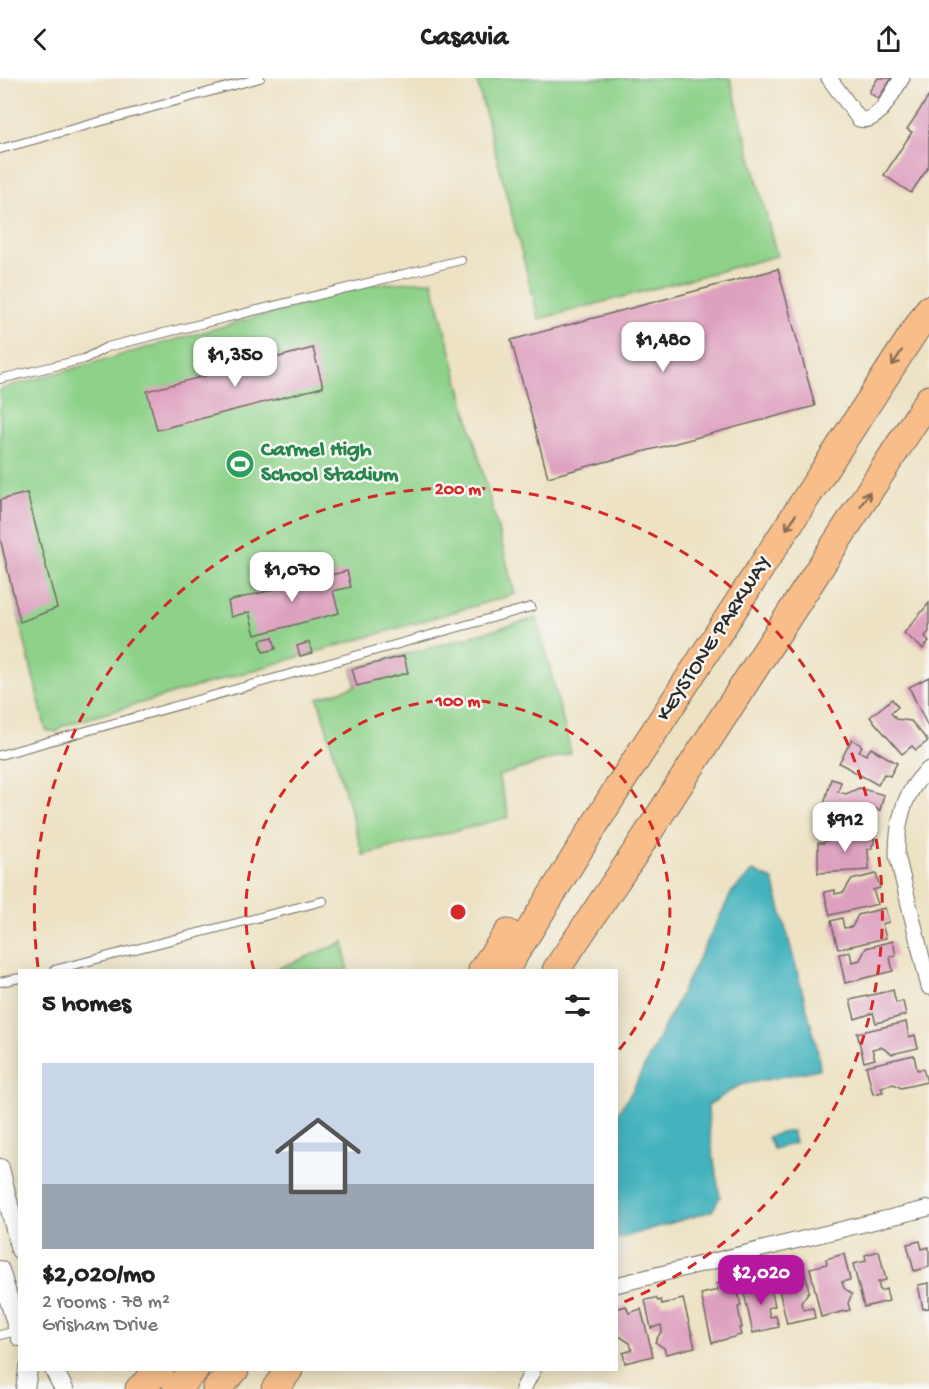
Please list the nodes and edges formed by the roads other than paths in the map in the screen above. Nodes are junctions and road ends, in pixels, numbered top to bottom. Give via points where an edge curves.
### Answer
1 (260, 78) edge
2 (829, 78) edge
3 (902, 78) edge
4 (0, 149) edge
5 (461, 260) dead end
6 (929, 309) edge
7 (0, 379) edge
8 (929, 399) edge
9 (833, 548) junction
10 (531, 607) dead end
11 (658, 726) junction
12 (0, 755) edge
13 (929, 769) edge
14 (323, 901) dead end
15 (60, 969) edge
16 (483, 969) edge
17 (506, 969) edge
18 (557, 969) edge
19 (579, 969) edge
20 (18, 978) edge
21 (0, 982) edge
22 (929, 987) edge
23 (0, 1167) edge
24 (929, 1208) edge
25 (18, 1242) edge
26 (0, 1270) edge
27 (618, 1285) edge
28 (12, 1334) edge
29 (28, 1371) edge
30 (55, 1371) edge
31 (159, 1371) edge
32 (194, 1371) edge
33 (234, 1371) edge
34 (288, 1371) edge
35 (532, 1371) edge
36 (25, 1389) edge
37 (64, 1389) edge
38 (139, 1389) edge
39 (176, 1389) edge
40 (216, 1389) edge
41 (275, 1389) edge
42 (523, 1389) edge

1 - 4 lane
2 - 3 street via 859,119 877,115
5 - 7 lane via 107,346 84,359
6 -> 11 highway, KEYSTONE PARKWAY
9 -> 8 highway
9 - 18 highway
9 - 19 highway
10 - 12 lane
11 - 16 highway via 563,852
11 - 17 highway, KEYSTONE PARKWAY
13 - 22 street via 913,787 900,814 897,832 897,855
14 - 15 lane
20 - 21 lane
23 - 25 street
24 - 27 street
26 - 28 street
29 - 36 street
30 - 37 street
31 - 38 highway
32 - 39 highway
33 - 40 highway
34 - 41 highway
35 - 42 street

